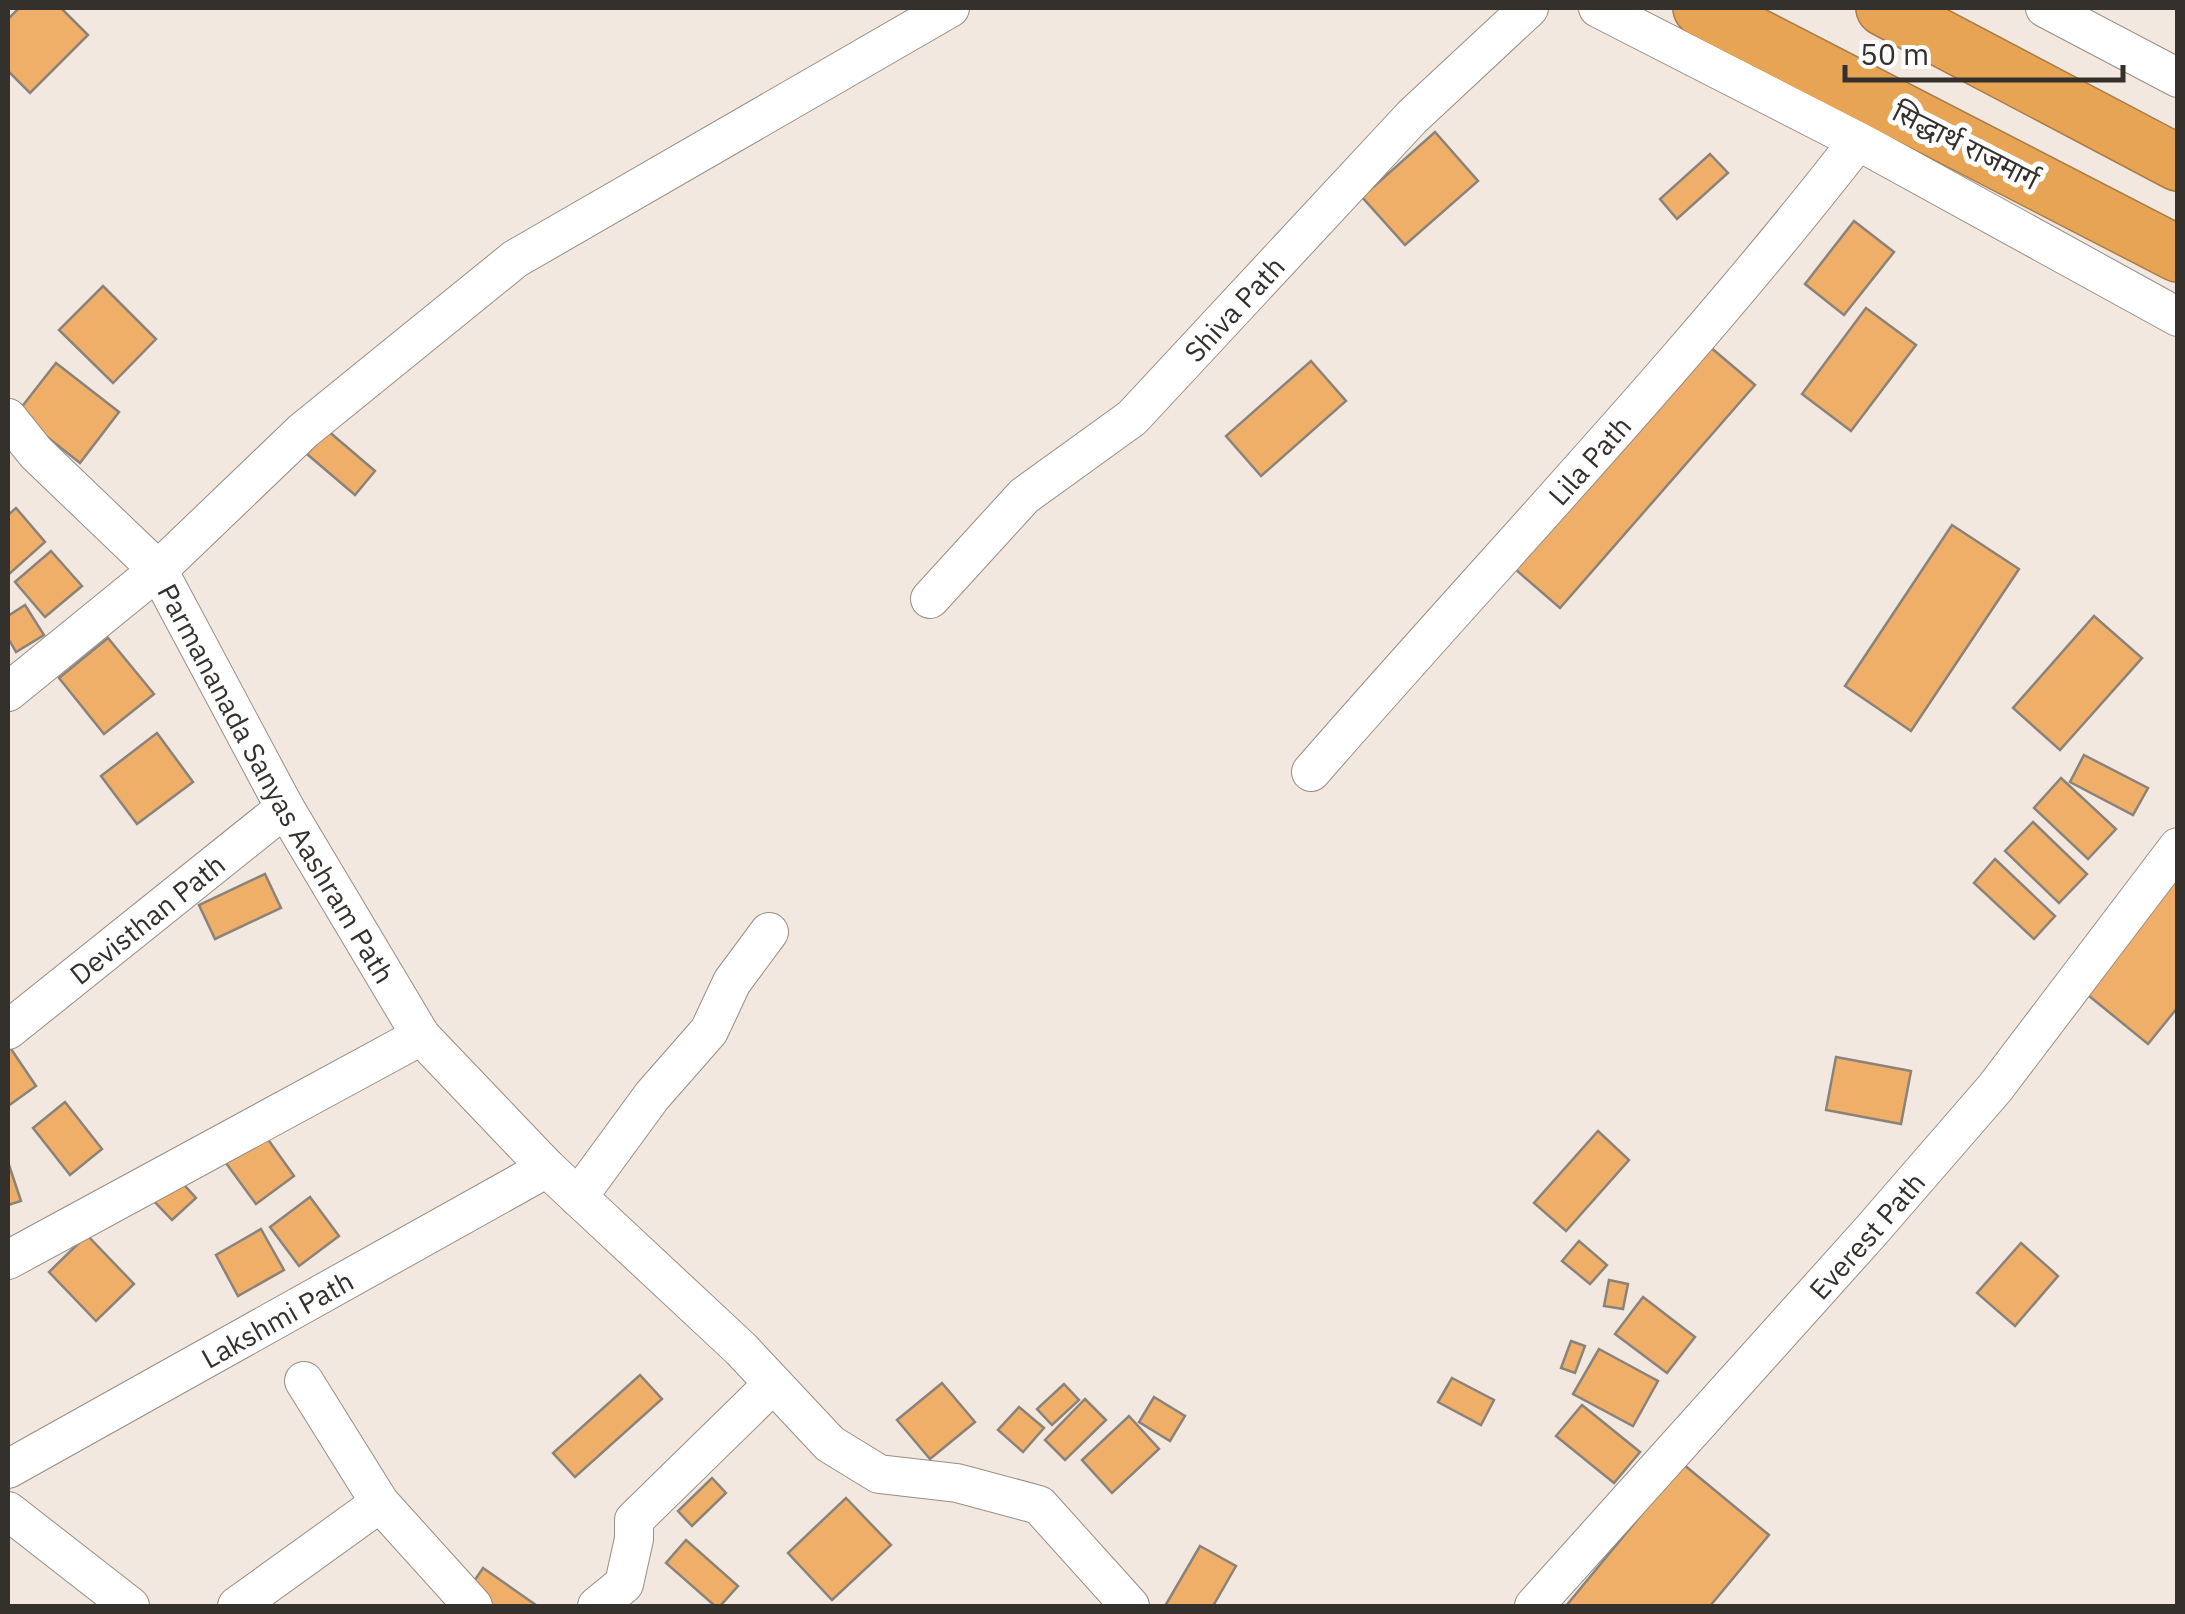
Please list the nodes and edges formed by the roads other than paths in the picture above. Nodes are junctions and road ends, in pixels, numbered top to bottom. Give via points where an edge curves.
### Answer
1 (950, 8) edge
2 (1529, 8) edge
3 (1598, 8) edge
4 (1702, 8) edge
5 (1884, 8) edge
6 (2046, 8) edge
7 (2178, 78) edge
8 (1858, 140) junction
9 (2178, 162) edge
10 (2178, 254) edge
11 (2178, 317) edge
12 (8, 418) edge
13 (158, 570) junction
14 (930, 599) dead end
15 (8, 692) edge
16 (1311, 772) dead end
17 (285, 808) junction
18 (2178, 847) edge
19 (769, 932) dead end
20 (8, 1030) edge
21 (421, 1036) junction
22 (547, 1168) junction
23 (578, 1196) junction
24 (8, 1260) edge
25 (304, 1381) dead end
26 (773, 1384) junction
27 (8, 1469) edge
28 (380, 1503) junction
29 (8, 1511) edge
30 (129, 1606) edge
31 (237, 1606) edge
32 (473, 1606) edge
33 (596, 1606) edge
34 (1130, 1606) edge
35 (1534, 1606) edge

1 - 13 street, Parmananada Sanyas Aashram Path via 515,259 303,432
2 - 14 street, Shiva Path via 1412,117 1132,418 1024,496
3 - 8 street
4 - 10 highway, सिद्धार्थ राजमार्ग
5 - 9 highway
6 - 7 street
8 - 11 street
8 - 16 street, Lila Path via 1686,353
12 - 13 street via 36,454
13 - 15 street
13 - 17 street, Parmananada Sanyas Aashram Path
17 - 20 street, Devisthan Path
17 - 21 street, Parmananada Sanyas Aashram Path
18 - 35 street, Everest Path via 1995,1088
19 - 23 street via 732,982 709,1031
21 - 22 street, Parmananada Sanyas Aashram Path
21 - 24 street
22 - 23 street, Parmananada Sanyas Aashram Path
22 - 27 street, Lakshmi Path
23 - 26 street, Parmananada Sanyas Aashram Path
25 - 28 street
26 - 33 street via 634,1520 624,1584
26 - 34 street, Parmananada Sanyas Aashram Path via 830,1444 880,1474 958,1482 1039,1505
28 - 31 street
28 - 32 street
29 - 30 street

